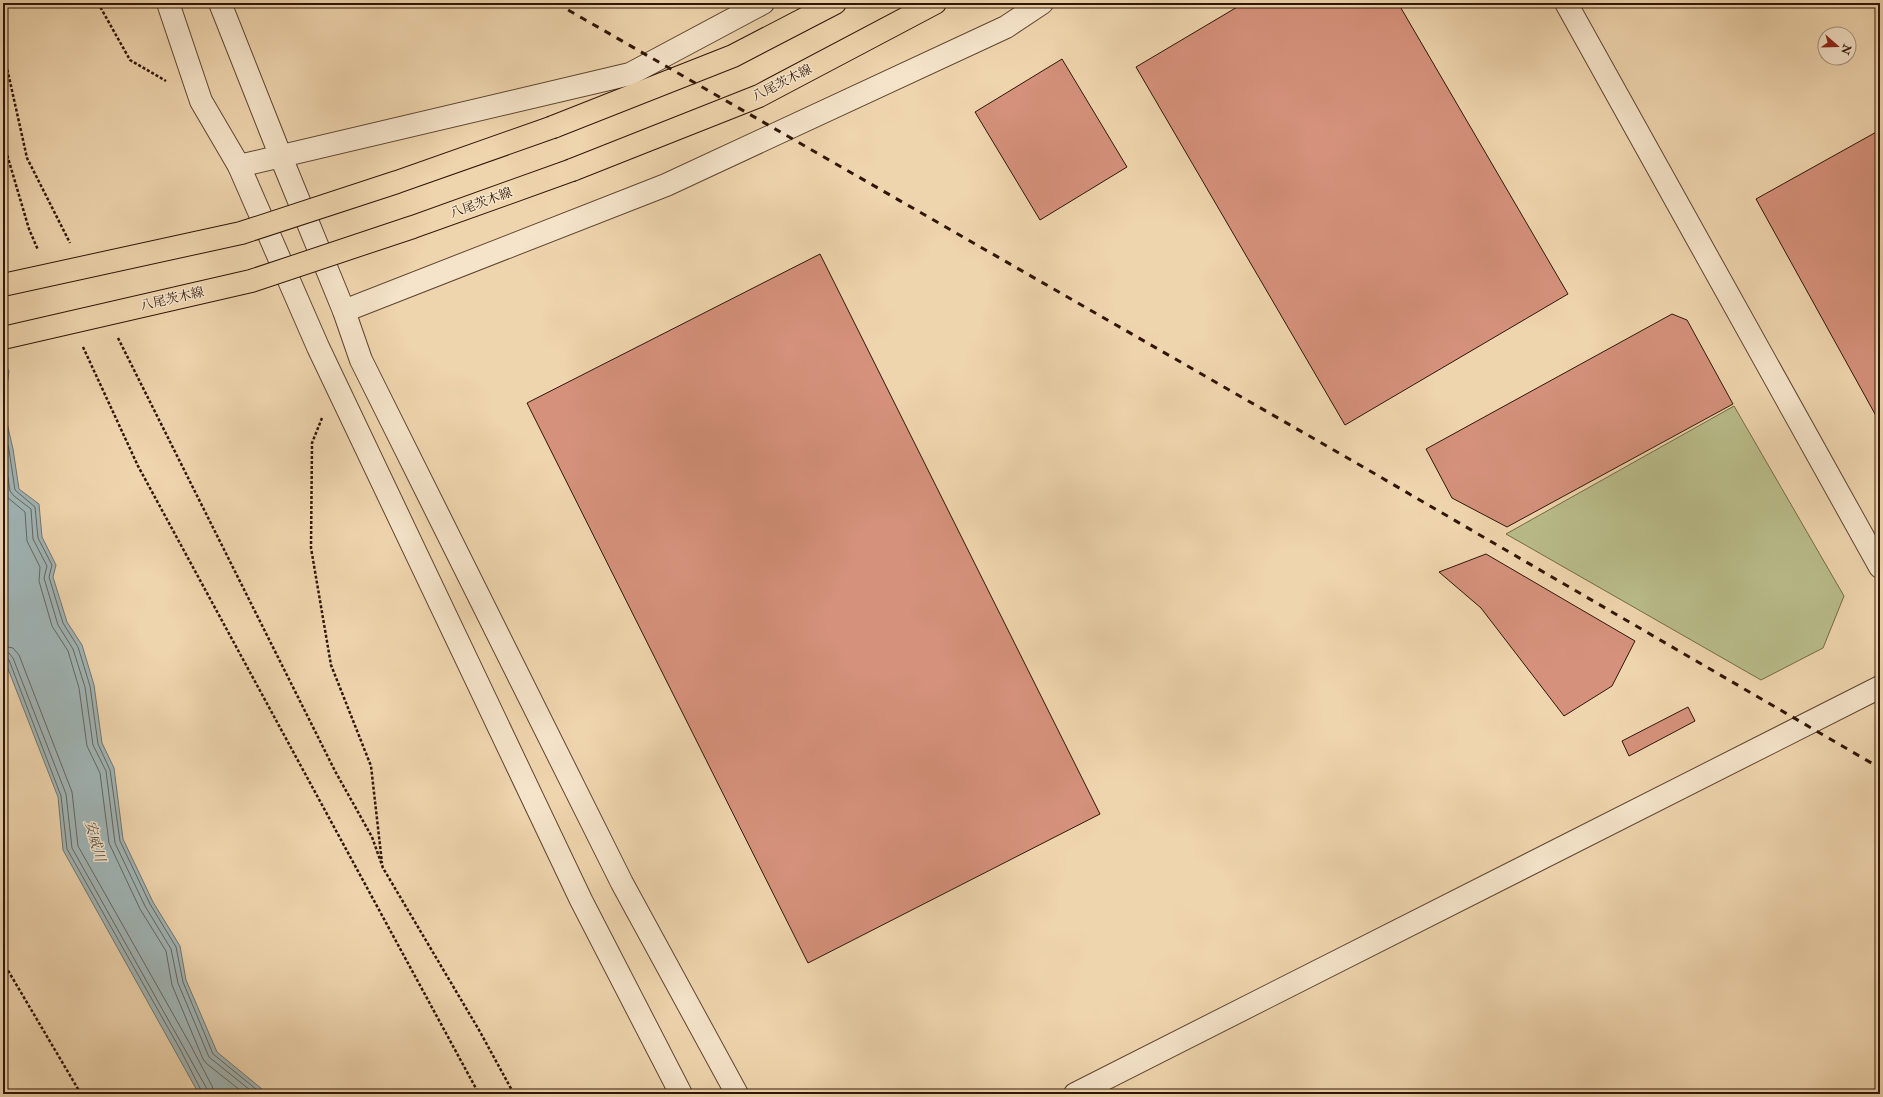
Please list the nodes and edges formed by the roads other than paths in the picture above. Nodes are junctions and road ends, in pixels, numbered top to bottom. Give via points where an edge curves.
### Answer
1 (168, 3) edge
2 (220, 3) edge
3 (763, 3) edge
4 (836, 3) edge
5 (935, 3) edge
6 (1042, 3) edge
7 (1566, 3) edge
8 (281, 157) junction
9 (240, 166) junction
10 (3, 285) edge
11 (344, 311) junction
12 (3, 338) edge
13 (1880, 567) edge
14 (1880, 688) edge
15 (682, 1094) edge
16 (737, 1094) edge
17 (1075, 1094) edge

1 - 9 street via 201,102
2 - 8 street
3 - 8 street via 630,74
4 - 10 main road, bridge via 733,56 553,126 397,182 241,233
5 - 12 main road, 八尾茨木線, bridge via 758,96 572,170 251,281
6 - 11 street via 1006,27 666,185
7 - 13 street
8 - 9 street
8 - 11 street
9 - 15 street via 335,384 581,900
11 - 16 street via 361,360 619,876
14 - 17 street

